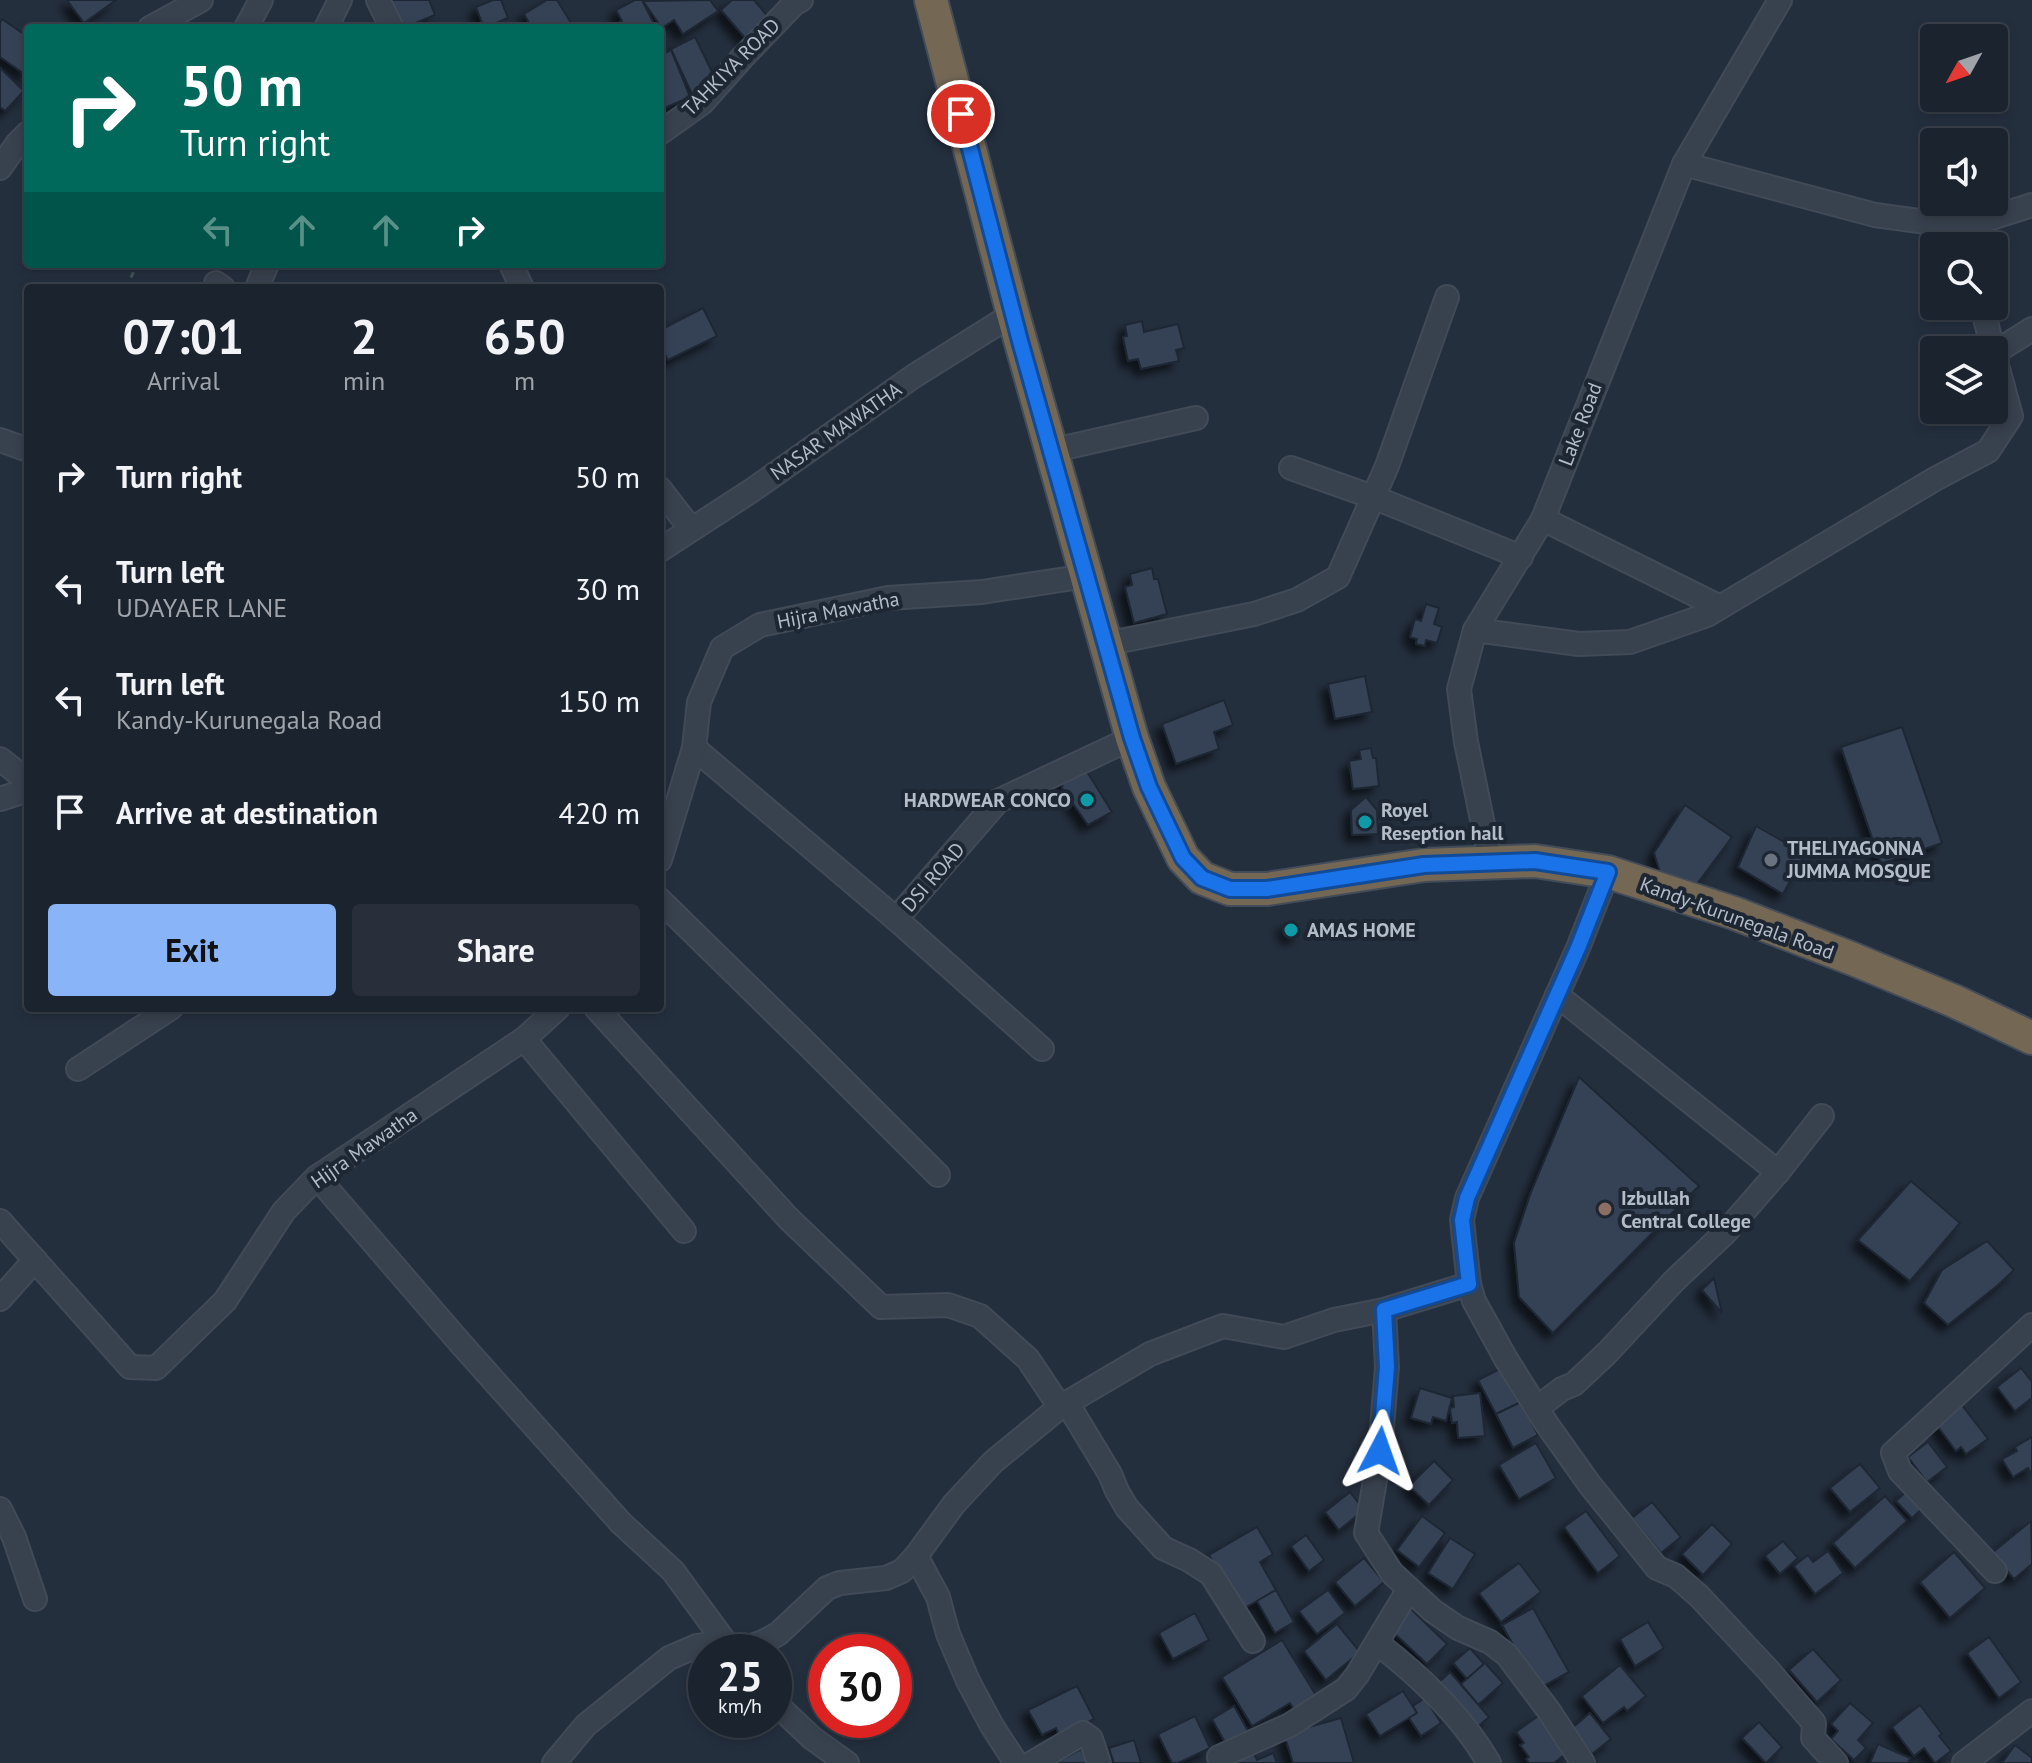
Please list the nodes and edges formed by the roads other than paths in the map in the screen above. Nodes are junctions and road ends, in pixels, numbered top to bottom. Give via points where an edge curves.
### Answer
1 (201, 0) edge
2 (261, 0) edge
3 (340, 0) edge
4 (378, 0) edge
5 (801, 0) edge
6 (931, 0) edge
7 (1780, 0) edge
8 (157, 24) edge
9 (248, 24) edge
10 (328, 24) edge
11 (390, 24) edge
12 (664, 130) edge
13 (24, 137) edge
14 (1684, 164) junction
15 (0, 168) edge
16 (2032, 205) edge
17 (1948, 232) edge
18 (1974, 232) edge
19 (1447, 297) dead end
20 (1013, 314) junction
21 (2032, 329) edge
22 (2008, 344) edge
23 (1196, 418) dead end
24 (2006, 424) edge
25 (0, 440) edge
26 (24, 449) edge
27 (1050, 451) junction
28 (1291, 468) dead end
29 (664, 494) edge
30 (1373, 497) junction
31 (1543, 519) junction
32 (691, 529) junction
33 (664, 547) edge
34 (1521, 557) junction
35 (1086, 576) junction
36 (1720, 607) junction
37 (1475, 630) junction
38 (1105, 644) junction
39 (1132, 738) junction
40 (694, 748) junction
41 (0, 759) edge
42 (24, 778) edge
43 (24, 791) edge
44 (0, 799) edge
45 (664, 847) edge
46 (1491, 863) junction
47 (1608, 872) junction
48 (664, 904) edge
49 (896, 919) junction
50 (1557, 995) junction
51 (165, 1012) edge
52 (554, 1012) edge
53 (600, 1012) edge
54 (2032, 1038) edge
55 (524, 1039) junction
56 (1042, 1049) dead end
57 (78, 1069) dead end
58 (1822, 1116) dead end
59 (1778, 1172) junction
60 (938, 1175) dead end
61 (317, 1177) junction
62 (0, 1221) edge
63 (684, 1231) dead end
64 (35, 1260) junction
65 (1469, 1284) junction
66 (0, 1299) edge
67 (1384, 1310) junction
68 (2032, 1325) edge
69 (1063, 1405) junction
70 (1537, 1408) junction
71 (0, 1509) edge
72 (916, 1556) junction
73 (1995, 1571) dead end
74 (1409, 1589) junction
75 (35, 1599) dead end
76 (719, 1634) edge
77 (778, 1634) edge
78 (1253, 1641) dead end
79 (1377, 1643) junction
80 (688, 1650) edge
81 (2032, 1711) edge
82 (792, 1719) edge
83 (548, 1762) edge
84 (847, 1763) edge
85 (1016, 1763) edge
86 (1032, 1763) edge
87 (1099, 1763) edge
88 (1221, 1763) edge
89 (1489, 1763) edge
90 (1583, 1763) edge
91 (1836, 1763) edge
92 (1964, 1763) edge

1 - 8 street
2 - 9 street
3 - 10 street
4 - 11 street
5 - 12 street, TAHKIYA ROAD via 702,103
6 - 20 highway, Kandy-Kurunegala Road
7 - 14 street, Lake Road
13 - 15 street
14 - 17 street
14 - 31 street, Lake Road
16 - 18 street
19 - 30 street
20 - 27 highway, Kandy-Kurunegala Road
20 - 32 street, NASAR MAWATHA
21 - 22 street
23 - 27 street
24 - 36 street via 1988,451
25 - 26 street
27 - 35 highway, Kandy-Kurunegala Road
28 - 30 street
29 - 32 street
30 - 34 street
30 - 38 street via 1338,577 1297,600 1254,614
31 - 34 street, Lake Road
31 - 36 street
32 - 33 street, NASAR MAWATHA
34 - 37 street, Lake Road
35 - 38 highway, Kandy-Kurunegala Road
35 - 40 street, Hijra Mawatha via 982,592 888,598 760,625 722,648 699,702
36 - 37 street via 1630,642 1579,644
37 - 46 street, Lake Road via 1459,689
38 - 39 highway, Kandy-Kurunegala Road
39 - 46 highway, Kandy-Kurunegala Road via 1183,858 1202,878 1230,889 1267,889 1424,865
39 - 49 street, DSI ROAD via 998,801
40 - 45 street, Hijra Mawatha
40 - 49 street
41 - 42 street
43 - 44 street
46 - 47 highway, Kandy-Kurunegala Road via 1535,861
47 - 50 street
47 - 54 highway, Kandy-Kurunegala Road via 1823,947
48 - 60 street
49 - 56 street
50 - 59 street
50 - 65 street via 1467,1198 1462,1220
51 - 57 street
52 - 55 street, Hijra Mawatha
53 - 69 street via 788,1218 881,1307 948,1305 980,1316 1028,1359
55 - 61 street, Hijra Mawatha
55 - 63 street
58 - 59 street
59 - 70 street via 1607,1353
61 - 64 street, Hijra Mawatha via 284,1211 225,1301 156,1368 130,1367
61 - 76 street via 621,1523 673,1571
62 - 64 street, Hijra Mawatha
64 - 66 street
65 - 67 street
65 - 70 street via 1486,1324
67 - 69 street via 1284,1337 1223,1326 1150,1354
67 - 74 street via 1387,1367 1366,1533
68 - 73 street via 1893,1453 1900,1471
69 - 72 street via 977,1478
69 - 78 street via 1127,1508 1163,1548 1211,1574
70 - 91 street via 1657,1568 1699,1596 1768,1670 1814,1723 1813,1738
71 - 75 street
72 - 77 street via 886,1578 827,1588
72 - 85 street via 938,1597 968,1681
74 - 79 street
74 - 90 street via 1458,1628 1507,1655
79 - 88 street via 1346,1689 1290,1725 1219,1757
79 - 89 street via 1462,1724
80 - 83 street via 669,1658
81 - 92 street
82 - 84 street
86 - 87 street via 1083,1733 1091,1739

